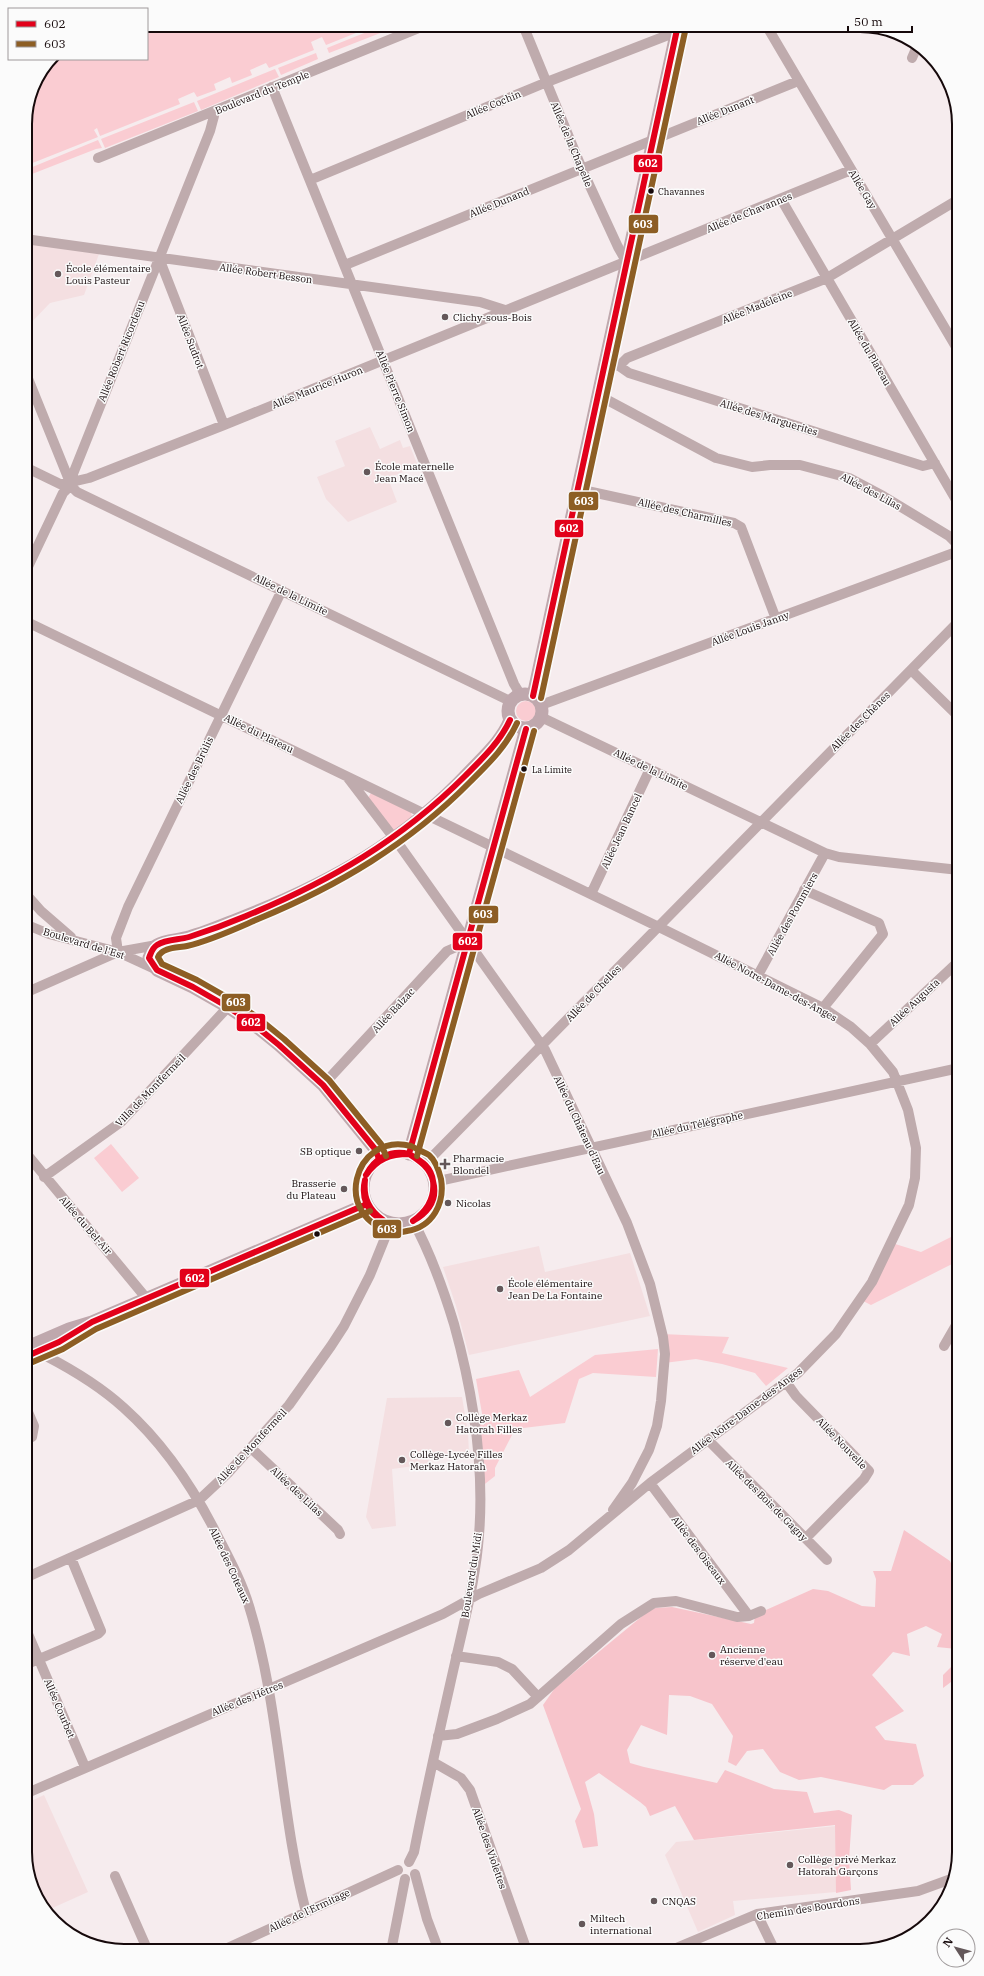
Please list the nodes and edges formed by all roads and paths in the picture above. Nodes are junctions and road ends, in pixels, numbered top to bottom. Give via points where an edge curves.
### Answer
1 (409, 32) edge
2 (526, 32) edge
3 (667, 32) edge
4 (676, 32) edge
5 (770, 32) edge
6 (915, 50) edge
7 (912, 58) dead end
8 (798, 81) junction
9 (547, 82) junction
10 (272, 87) junction
11 (213, 112) junction
12 (652, 139) junction
13 (98, 158) dead end
14 (582, 168) junction
15 (851, 170) junction
16 (310, 180) junction
17 (781, 199) junction
18 (952, 203) edge
19 (892, 238) junction
20 (32, 240) edge
21 (646, 254) joint
22 (159, 258) junction
23 (626, 261) junction
24 (345, 265) junction
25 (827, 278) junction
26 (354, 285) junction
27 (506, 310) junction
28 (952, 340) edge
29 (383, 360) junction
30 (605, 363) junction
31 (619, 366) junction
32 (32, 388) edge
33 (598, 395) junction
34 (224, 425) junction
35 (934, 463) junction
36 (32, 470) edge
37 (71, 483) junction
38 (578, 489) junction
39 (952, 493) edge
40 (952, 538) edge
41 (952, 554) edge
42 (32, 558) edge
43 (282, 590) junction
44 (776, 619) junction
45 (32, 624) edge
46 (952, 628) edge
47 (911, 670) junction
48 (515, 698) junction
49 (538, 706) junction
50 (952, 710) edge
51 (221, 715) junction
52 (510, 720) junction
53 (526, 728) junction
54 (650, 769) junction
55 (344, 774) junction
56 (376, 790) junction
57 (364, 801) junction
58 (426, 815) junction
59 (761, 822) junction
60 (394, 838) junction
61 (493, 847) junction
62 (825, 853) junction
63 (952, 869) edge
64 (804, 890) junction
65 (591, 894) junction
66 (32, 900) edge
67 (32, 927) edge
68 (658, 927) junction
69 (76, 941) junction
70 (468, 942) junction
71 (157, 945) junction
72 (118, 952) junction
73 (952, 968) edge
74 (157, 970) junction
75 (758, 975) junction
76 (32, 990) edge
77 (228, 1007) junction
78 (824, 1008) junction
79 (870, 1044) junction
80 (542, 1045) junction
81 (952, 1070) edge
82 (897, 1082) junction
83 (323, 1085) junction
84 (590, 1147) junction
85 (409, 1154) junction
86 (379, 1159) junction
87 (32, 1161) edge
88 (425, 1164) junction
89 (44, 1177) junction
90 (434, 1182) junction
91 (367, 1204) junction
92 (413, 1221) junction
93 (391, 1223) junction
94 (147, 1299) junction
95 (952, 1332) edge
96 (944, 1346) dead end
97 (32, 1349) edge
98 (32, 1352) edge
99 (786, 1382) junction
100 (32, 1421) edge
101 (32, 1437) dead end
102 (708, 1440) junction
103 (252, 1449) junction
104 (650, 1483) junction
105 (199, 1500) junction
106 (606, 1520) junction
107 (340, 1534) dead end
108 (806, 1538) junction
109 (71, 1558) junction
110 (827, 1560) dead end
111 (32, 1575) edge
112 (468, 1601) junction
113 (761, 1610) dead end
114 (749, 1616) junction
115 (32, 1643) edge
116 (456, 1656) junction
117 (39, 1659) junction
118 (32, 1662) edge
119 (269, 1690) junction
120 (538, 1698) junction
121 (438, 1736) junction
122 (433, 1762) junction
123 (85, 1767) junction
124 (32, 1791) edge
125 (409, 1862) junction
126 (398, 1870) junction
127 (415, 1874) junction
128 (115, 1876) dead end
129 (406, 1879) junction
130 (947, 1880) edge
131 (306, 1912) junction
132 (757, 1914) junction
133 (145, 1944) edge
134 (236, 1944) edge
135 (392, 1944) edge
136 (437, 1944) edge
137 (525, 1944) edge
138 (686, 1944) edge
139 (772, 1944) edge

1 - 10 street, Boulevard du Temple
2 - 9 street, Allée de la Chapelle
3 - 9 street, Allée Cochin
4 - 12 main road
5 - 8 street, Allée Gay
6 - 7 street
8 - 12 street, Allée Dunant
8 - 15 street, Allée Gay
9 - 14 street, Allée de la Chapelle
9 - 16 street, Allée Cochin
10 - 11 street, Boulevard du Temple
10 - 16 street, Allée Pierre Simon
11 - 13 street, Boulevard du Temple
11 - 22 street, Allée Robert Ricordeau via 210,131
12 - 14 street, Allée Dunand
12 - 23 main road
14 - 23 street, Allée de la Chapelle
14 - 24 street, Allée Dunand
15 - 17 street, Allée de Chavannes
15 - 19 street, Allée Gay
16 - 24 street, Allée Pierre Simon
17 - 21 street, Allée de Chavannes
17 - 25 street, Allée du Plateau
18 - 19 street, Allée Madeleine
19 - 25 street, Allée Madeleine
19 - 28 street, Allée Gay
20 - 22 street, Allée Robert Besson
21 - 23 street, Allée Maurice Huron
22 - 26 street, Allée Robert Besson
22 - 34 street, Allée Sudrot
22 - 37 street, Allée Robert Ricordeau
23 - 27 street, Allée Maurice Huron
23 - 30 main road
24 - 26 street, Allée Pierre Simon
25 - 31 street, Allée Madeleine via 627,358
25 - 35 street, Allée du Plateau
26 - 27 street, Allée Robert Besson via 480,302
26 - 29 street, Allée Pierre Simon
27 - 29 street, Allée Maurice Huron
29 - 34 street, Allée Maurice Huron
29 - 48 street, Allée Pierre Simon via 514,684
30 - 31 street, Allée des Marguerites
30 - 33 main road
31 - 35 street, Allée des Marguerites via 630,373 923,466
32 - 37 street
33 - 38 main road
33 - 40 street, Allée des Lilas via 716,458 752,467 800,465 849,478 884,496
34 - 37 street, Allée Maurice Huron
35 - 39 street, Allée du Plateau
36 - 37 street, Allée de la Limite via 60,484
37 - 42 street, Allée Robert Ricordeau via 63,493
37 - 43 street, Allée de la Limite via 78,492
38 - 44 street, Allée des Charmilles via 734,523 741,527
38 - 49 main road
41 - 44 street, Allée Louis Janny
43 - 48 street, Allée de la Limite
43 - 51 street, Allée des Brûlis
44 - 49 street, Allée Louis Janny
45 - 51 street, Allée du Plateau
46 - 47 street, Allée des Chênes
47 - 50 street
47 - 59 street, Allée des Chênes
48 - 49 main road
48 - 52 main road via 507,711
49 - 53 main road via 535,725
49 - 54 street, Allée de la Limite
51 - 55 street, Allée du Plateau
51 - 72 street, Allée des Brûlis via 128,907 116,938
52 - 53 main road via 517,727
52 - 58 main road via 506,731 484,756
53 - 61 main road
54 - 59 street, Allée de la Limite
54 - 65 street, Allée Jean Bancel
55 - 56 street, Allée du Plateau
55 - 57 street, Allée du Château d'Eau via 355,785
56 - 57 street via 366,793
56 - 58 street, Allée du Plateau
57 - 60 street, Allée du Château d'Eau
58 - 60 main road
58 - 61 street, Allée du Plateau
59 - 62 street, Allée de la Limite
59 - 68 street, Allée de Chelles
60 - 70 street, Allée du Château d'Eau
60 - 71 main road via 364,859 291,897 189,938
61 - 65 street, Allée Notre-Dame-des-Anges
61 - 70 main road
62 - 63 street, Allée de la Limite via 839,857
62 - 64 street, Allée des Pommiers
64 - 75 street, Allée des Pommiers
64 - 78 street via 879,922 883,934
65 - 68 street, Allée Notre-Dame-des-Anges
66 - 69 street
67 - 69 street, Boulevard de l'Est
68 - 75 street, Allée Notre-Dame-des-Anges
68 - 80 street, Allée de Chelles
69 - 72 street, Boulevard de l'Est
70 - 80 street, Allée du Château d'Eau
70 - 83 street, Allée Balzac via 447,951
70 - 85 main road
71 - 72 street
71 - 74 main road via 149,958
72 - 74 street, Boulevard de l'Est
72 - 76 street
73 - 79 street, Allée Augusta
74 - 77 main road, Boulevard de l'Est
75 - 78 street, Allée Notre-Dame-des-Anges
77 - 83 main road, Boulevard de l'Est via 274,1040
77 - 89 street, Villa de Montfermeil via 121,1122
78 - 79 street, Allée Notre-Dame-des-Anges
79 - 82 street, Allée Notre-Dame-des-Anges
80 - 84 street, Allée du Château d'Eau
80 - 88 street, Allée de Chelles
81 - 82 street, Allée du Télégraphe
82 - 84 street, Allée du Télégraphe
82 - 99 street, Allée Notre-Dame-des-Anges via 908,1110 916,1148 915,1178 909,1205 884,1260 861,1300 836,1334
83 - 86 main road, Boulevard de l'Est via 375,1149
84 - 90 street, Allée du Télégraphe
84 - 106 street, Allée du Château d'Eau via 627,1223 648,1280 665,1354 661,1402 649,1450 632,1483
85 - 86 main road via 391,1153
85 - 88 main road
86 - 91 main road via 368,1170 365,1178 364,1196
87 - 89 street, Allée du Bel-Air
88 - 90 main road
89 - 94 street, Allée du Bel-Air
90 - 92 main road via 435,1193 432,1203
91 - 93 main road via 373,1213
91 - 94 main road
92 - 93 main road
92 - 112 street, Boulevard du Midi via 444,1289 465,1364 476,1424 481,1494 478,1547
93 - 103 street, Allée de Montfermeil via 370,1274 344,1326 301,1390
94 - 97 main road via 92,1322 59,1342
95 - 96 street
98 - 105 street, Allée des Coteaux via 86,1379 124,1407 154,1439
99 - 102 street, Allée Notre-Dame-des-Anges
99 - 108 street, Allée Nouvelle via 796,1396 868,1471 864,1479
100 - 101 street
102 - 104 street, Allée Notre-Dame-des-Anges
102 - 108 street, Allée des Bois de Gagny
103 - 105 street, Allée de Montfermeil
103 - 107 street, Allée des Lilas
104 - 106 street, Allée Notre-Dame-des-Anges
104 - 114 street, Allée des Oiseaux
105 - 109 street, Allée de Montfermeil
105 - 119 street, Allée des Coteaux via 239,1578 249,1605
106 - 112 street, Allée Notre-Dame-des-Anges via 569,1550 541,1568
108 - 110 street, Allée des Bois de Gagny
109 - 111 street, Allée de Montfermeil
109 - 117 street via 101,1631
112 - 116 street, Boulevard du Midi
112 - 119 street, Allée des Hêtres
113 - 114 street
114 - 120 street via 737,1617 676,1601 654,1603 621,1624
115 - 117 street, Allée Courbet
116 - 120 street via 498,1662 512,1669
116 - 121 street, Boulevard du Midi
117 - 118 street
117 - 123 street, Allée Courbet
119 - 123 street, Allée des Hêtres
119 - 131 street, Allée des Coteaux via 294,1853
120 - 121 street via 497,1719 457,1734
121 - 122 street, Boulevard du Midi
122 - 125 street, Boulevard du Midi via 414,1852
122 - 137 street, Allée des Violettes via 461,1778 470,1790
123 - 124 street, Allée des Hêtres
125 - 126 street via 401,1863
125 - 127 street via 414,1865
126 - 129 street via 399,1875
126 - 131 street, Allée de l'Ermitage
127 - 129 street
127 - 136 street
128 - 133 street
129 - 135 street
130 - 132 street, Chemin des Bourdons via 918,1891
131 - 134 street, Allée de l'Ermitage
132 - 138 street, Chemin des Bourdons
132 - 139 street

